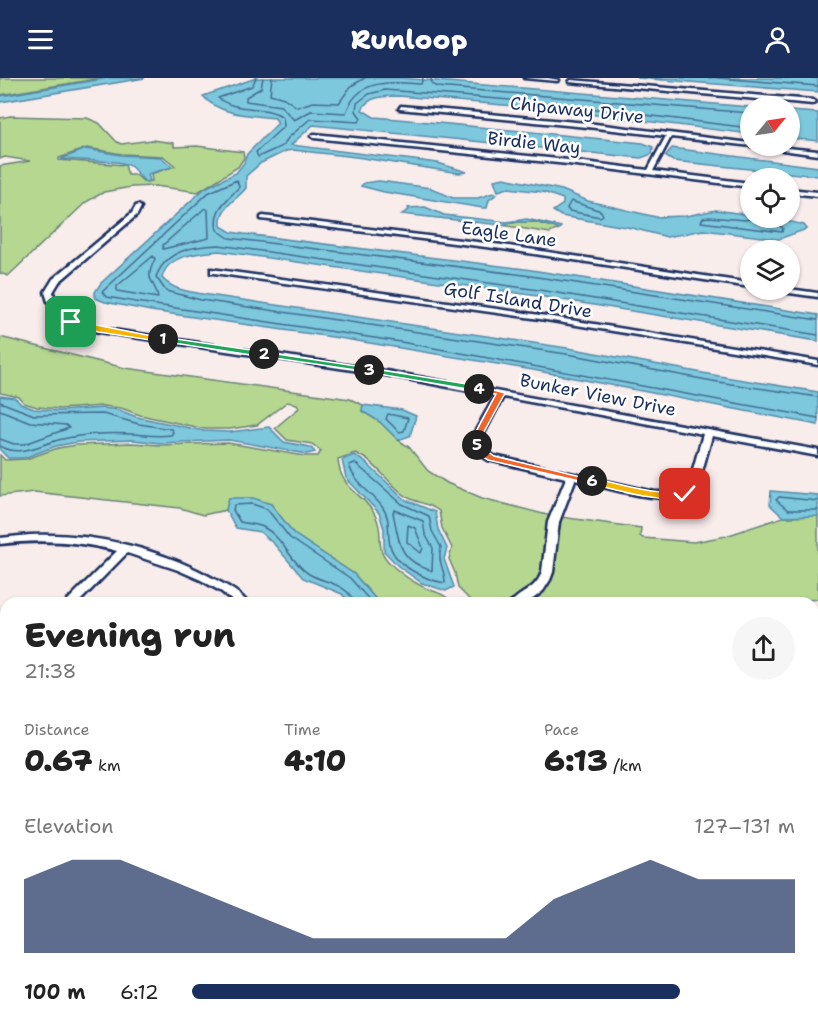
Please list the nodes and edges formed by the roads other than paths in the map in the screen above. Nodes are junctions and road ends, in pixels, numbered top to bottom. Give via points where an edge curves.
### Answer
1 (526, 78) edge
2 (558, 79) edge
3 (569, 79) edge
4 (813, 102) dead end
5 (401, 108) dead end
6 (669, 135) junction
7 (314, 136) dead end
8 (740, 144) edge
9 (800, 151) edge
10 (818, 153) edge
11 (650, 172) junction
12 (740, 185) edge
13 (800, 192) edge
14 (818, 194) edge
15 (138, 207) dead end
16 (263, 218) dead end
17 (213, 271) dead end
18 (740, 283) edge
19 (800, 292) edge
20 (818, 295) edge
21 (818, 363) edge
22 (501, 393) junction
23 (708, 434) junction
24 (818, 453) edge
25 (572, 476) junction
26 (0, 541) edge
27 (124, 550) junction
28 (77, 597) edge
29 (234, 597) edge
30 (526, 597) edge

1 - 2 street
2 - 3 street
3 - 4 street
5 - 6 street, Chipaway Drive
6 - 8 street, Chipaway Drive
6 - 11 street
7 - 11 street, Birdie Way
9 - 10 street
11 - 12 street, Birdie Way
13 - 14 street
15 - 22 street, Bunker View Drive via 135,214 56,281 50,292 55,313 99,330
16 - 18 street, Eagle Lane via 502,247
17 - 21 street, Golf Island Drive via 540,317
19 - 20 street
22 - 23 street, Bunker View Drive
22 - 25 street via 475,441 480,451 491,458
23 - 24 street, Bunker View Drive
23 - 25 street via 696,482 685,494 655,495
25 - 30 street via 552,529 543,585
26 - 27 street via 59,538
27 - 28 street
27 - 29 street via 204,576

